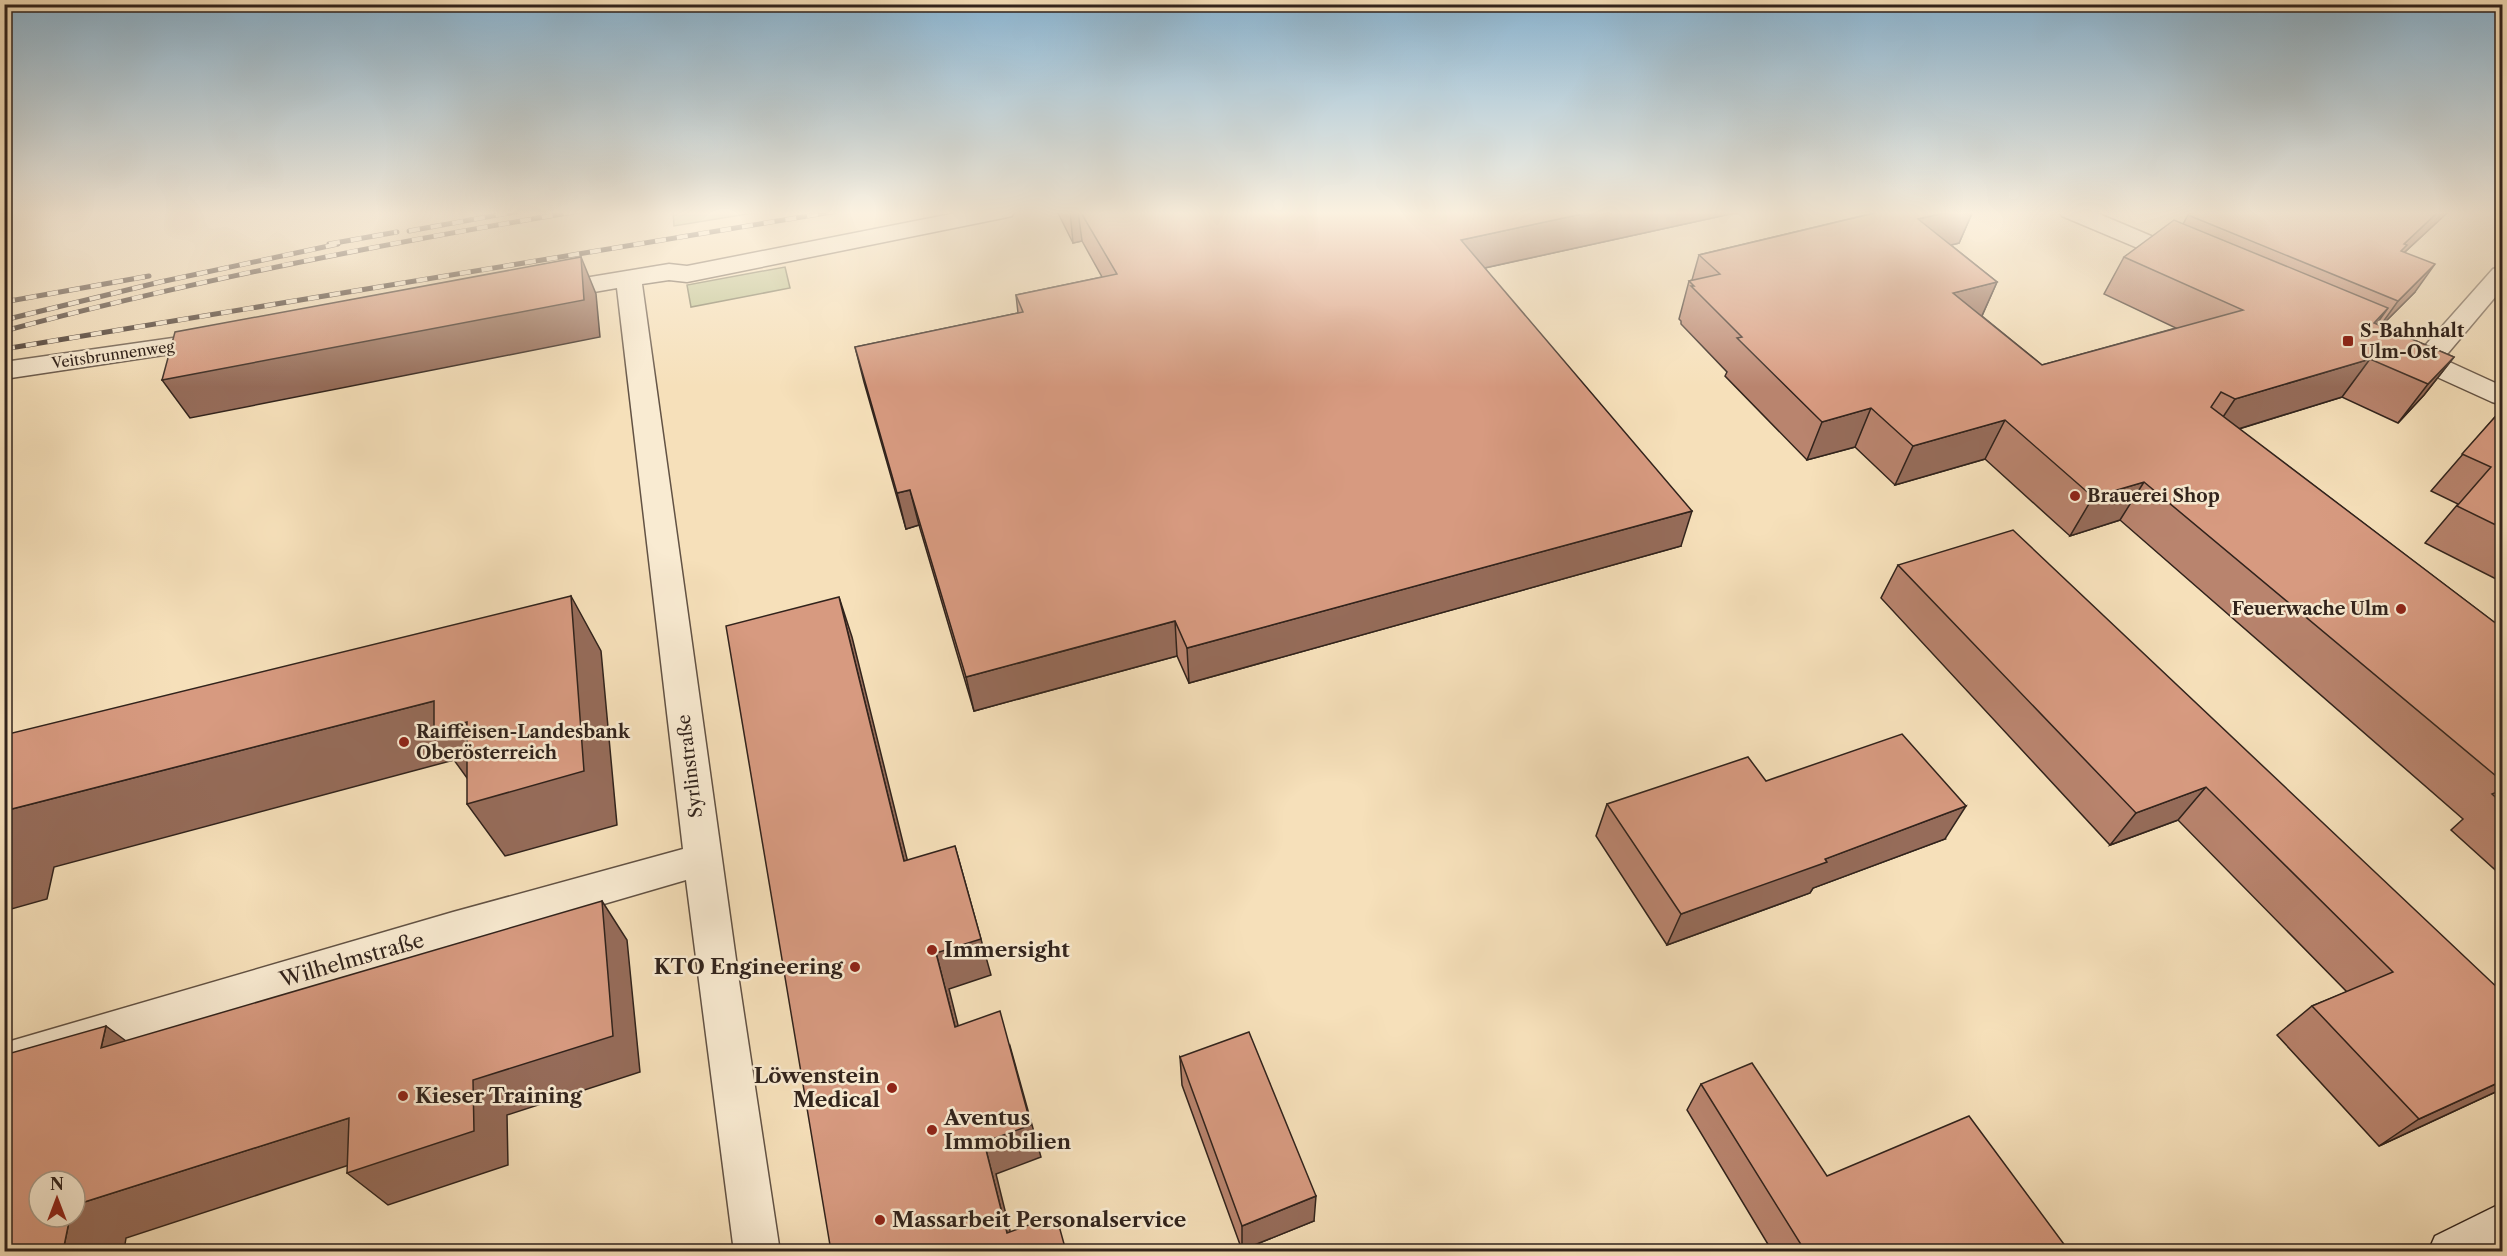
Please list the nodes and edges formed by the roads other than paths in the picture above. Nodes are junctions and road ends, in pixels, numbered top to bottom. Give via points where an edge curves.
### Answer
1 (709, 270) edge
2 (2502, 274) edge
3 (629, 280) junction
4 (525, 296) edge
5 (242, 336) edge
6 (2381, 342) edge
7 (2426, 362) junction
8 (4, 371) edge
9 (2502, 396) edge
10 (701, 860) junction
11 (4, 1063) edge
12 (2502, 1226) edge
13 (757, 1251) edge
14 (2451, 1251) edge

1 - 3 street
2 - 7 street
3 - 4 street
3 - 10 street, Syrlinstraße
5 - 8 street, Veitsbrunnenweg
6 - 7 street
7 - 9 street
10 - 11 street, Wilhelmstraße
10 - 13 street, Syrlinstraße
12 - 14 street

